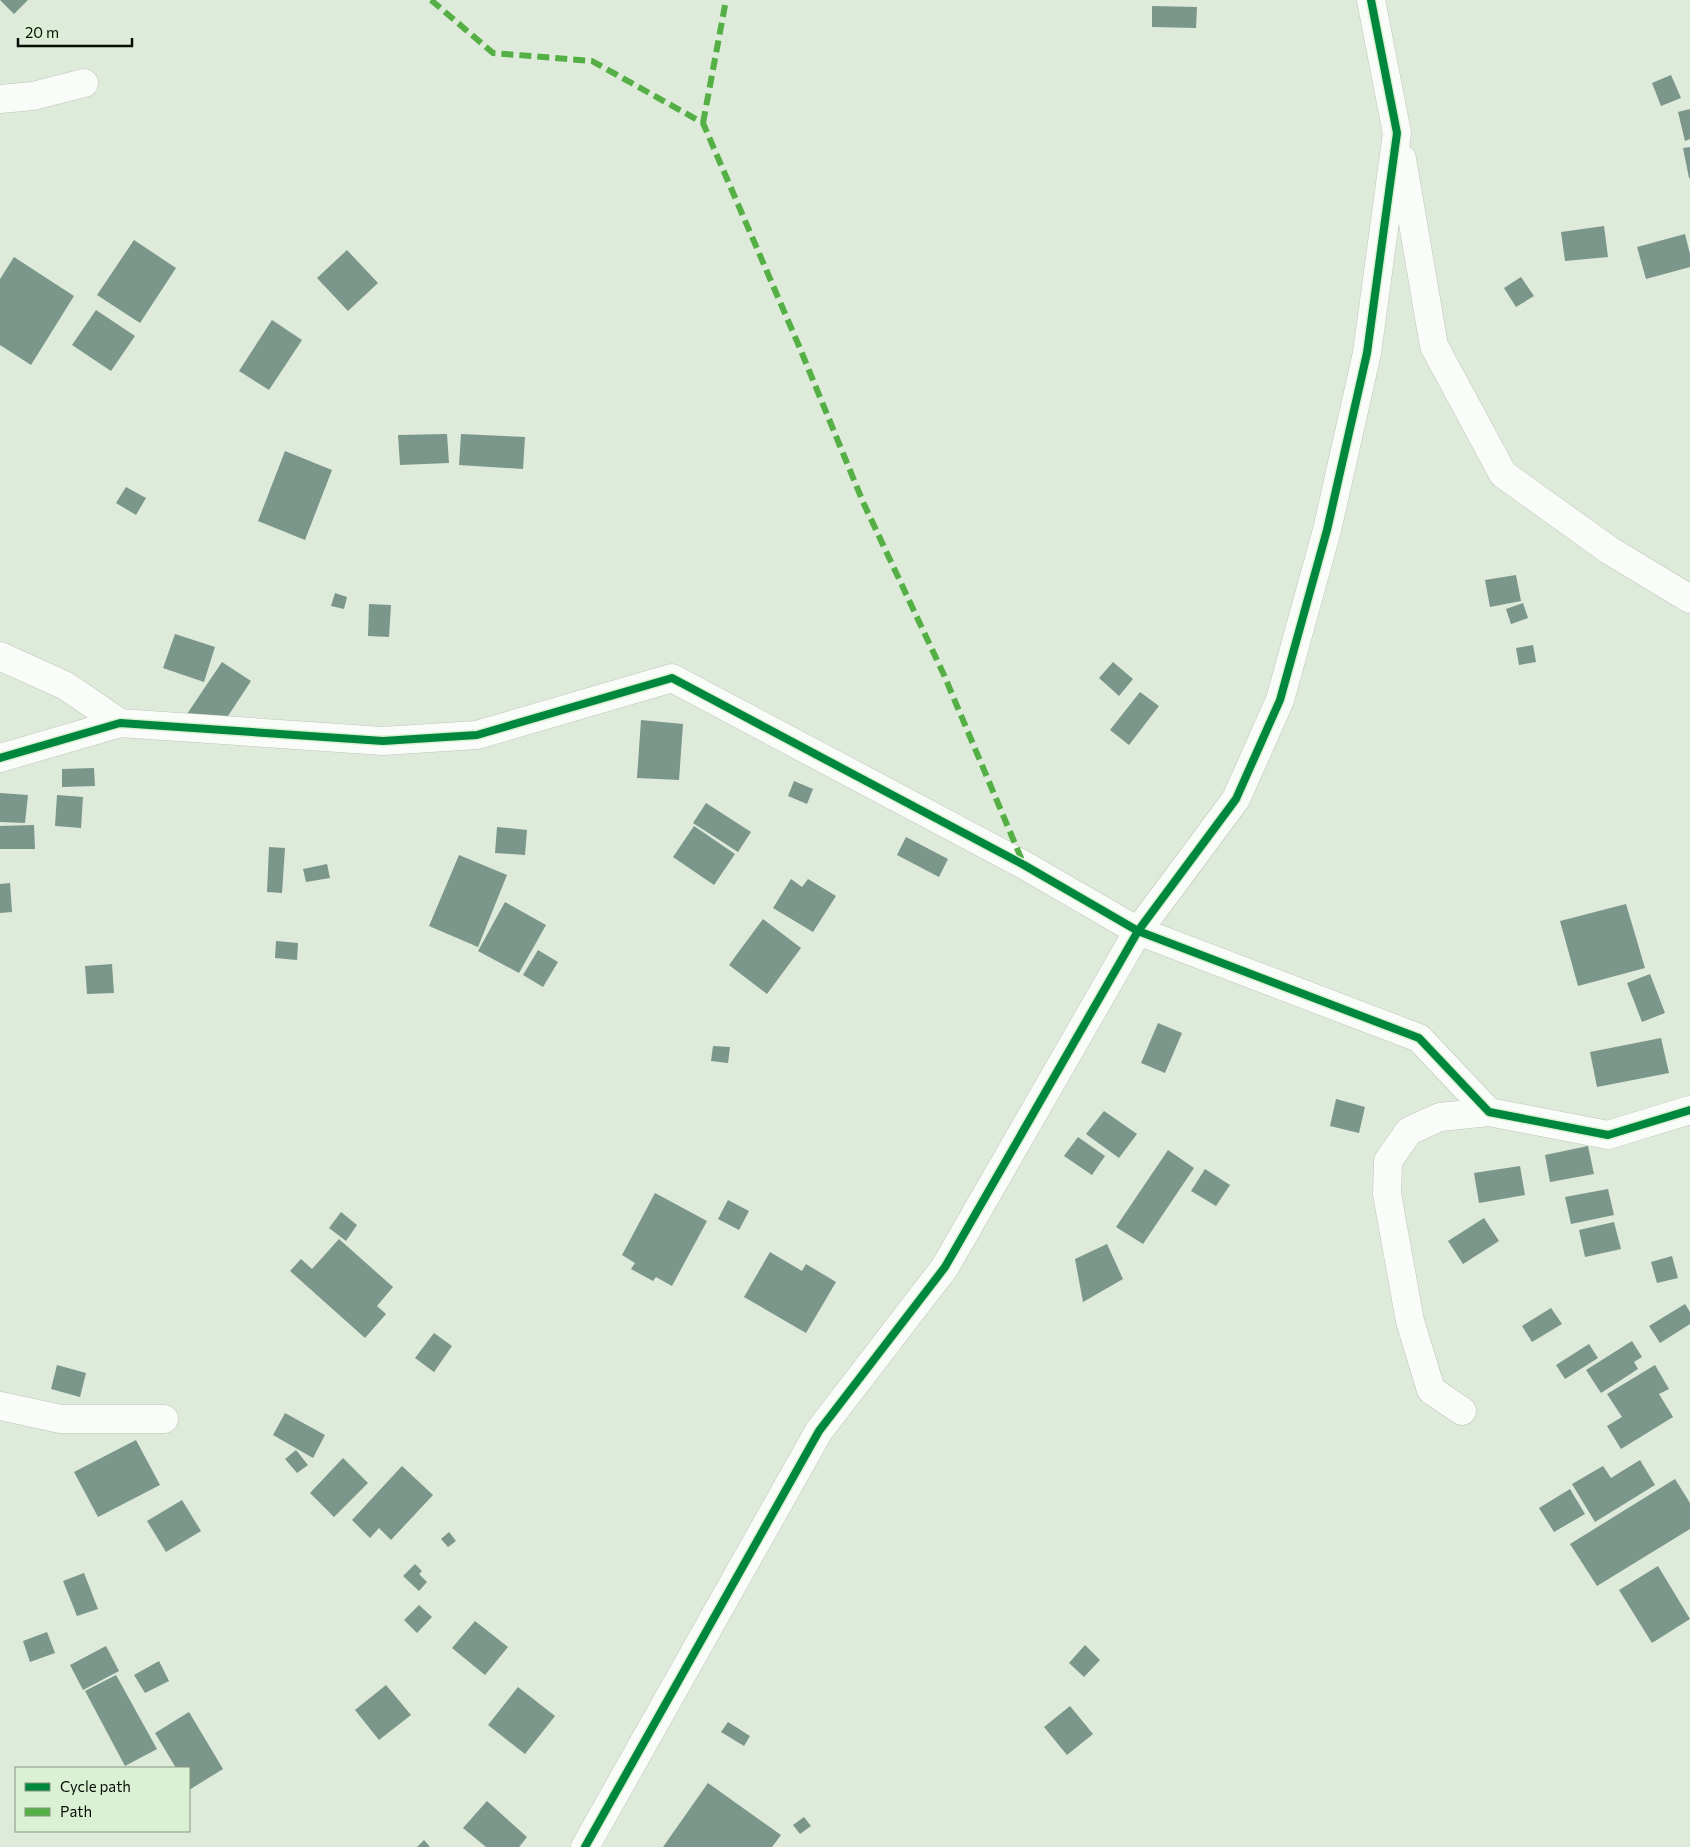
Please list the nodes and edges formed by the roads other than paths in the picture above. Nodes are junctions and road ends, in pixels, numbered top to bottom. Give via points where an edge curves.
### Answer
1 (1371, 0) edge
2 (84, 83) dead end
3 (0, 99) edge
4 (1397, 133) junction
5 (1690, 599) edge
6 (0, 656) edge
7 (120, 723) junction
8 (0, 758) edge
9 (1138, 931) junction
10 (1690, 1110) edge
11 (1489, 1112) junction
12 (0, 1406) edge
13 (1462, 1411) dead end
14 (164, 1419) dead end
15 (585, 1847) edge

1 - 4 street
2 - 3 street via 33,96
4 - 5 street via 1434,346 1503,474 1609,550
4 - 9 street via 1367,353 1326,530 1280,700 1236,799
6 - 7 street via 66,686
7 - 8 street
7 - 9 street via 383,741 477,735 672,678 1024,865
9 - 11 street via 1420,1038
9 - 15 street via 945,1267 819,1431
10 - 11 street via 1608,1135
11 - 13 street via 1440,1117 1409,1131 1388,1161 1387,1194 1410,1321 1431,1390
12 - 14 street via 61,1419

